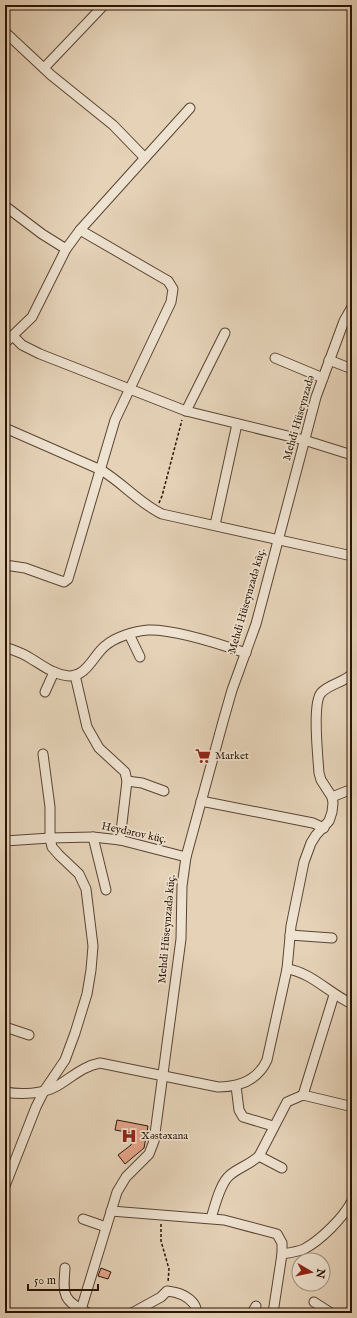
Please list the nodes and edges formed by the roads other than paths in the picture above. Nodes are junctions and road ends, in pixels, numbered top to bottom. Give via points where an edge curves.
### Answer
1 (104, 5) edge
2 (5, 32) edge
3 (44, 68) junction
4 (190, 108) dead end
5 (145, 158) junction
6 (5, 206) edge
7 (80, 230) junction
8 (66, 249) junction
9 (352, 307) edge
10 (225, 333) dead end
11 (13, 336) junction
12 (5, 343) edge
13 (275, 358) dead end
14 (329, 360) junction
15 (352, 369) edge
16 (323, 378) junction
17 (129, 389) junction
18 (186, 411) junction
19 (237, 424) junction
20 (5, 428) edge
21 (304, 440) junction
22 (352, 455) edge
23 (101, 470) junction
24 (215, 525) junction
25 (277, 540) junction
26 (352, 556) edge
27 (5, 565) edge
28 (129, 634) junction
29 (5, 647) edge
30 (246, 653) junction
31 (140, 657) dead end
32 (54, 672) junction
33 (352, 674) edge
34 (75, 675) junction
35 (45, 692) dead end
36 (42, 754) dead end
37 (128, 781) junction
38 (164, 790) dead end
39 (350, 790) edge
40 (332, 797) junction
41 (201, 801) junction
42 (324, 828) junction
43 (94, 837) junction
44 (50, 838) junction
45 (120, 840) junction
46 (5, 841) edge
47 (186, 857) junction
48 (106, 890) dead end
49 (290, 934) junction
50 (332, 938) dead end
51 (287, 969) junction
52 (334, 995) junction
53 (352, 1004) edge
54 (5, 1027) edge
55 (29, 1035) dead end
56 (163, 1076) junction
57 (236, 1086) junction
58 (44, 1091) junction
59 (5, 1092) edge
60 (304, 1095) junction
61 (349, 1106) dead end
62 (273, 1126) junction
63 (259, 1156) junction
64 (282, 1168) dead end
65 (5, 1186) edge
66 (352, 1201) edge
67 (111, 1211) junction
68 (211, 1218) junction
69 (83, 1219) dead end
70 (106, 1227) junction
71 (282, 1254) junction
72 (65, 1268) dead end
73 (314, 1302) dead end
74 (83, 1312) edge
75 (132, 1313) edge
76 (198, 1313) edge
77 (273, 1313) edge
78 (331, 1313) edge

1 - 3 street
2 - 3 street
3 - 5 street via 113,125
4 - 5 street
5 - 7 street
6 - 8 street
7 - 8 street
7 - 17 street via 168,281 173,289 171,302
8 - 11 street via 32,317
9 - 14 street, Mehdi Hüseynzadə
10 - 18 street
11 - 12 street
11 - 17 street via 22,345 40,354
13 - 16 street
14 - 15 street
14 - 16 street, Mehdi Hüseynzadə
16 - 21 street, Mehdi Hüseynzadə
17 - 18 street
17 - 23 street via 115,420
18 - 19 street
19 - 21 street
19 - 24 street
20 - 23 street
21 - 22 street
21 - 25 street, Mehdi Hüseynzadə
23 - 24 street via 156,510 171,516
23 - 27 street via 68,579 64,582 25,568
24 - 25 street
25 - 26 street
25 - 30 street, Mehdi Hüseynzadə küç.
28 - 30 street via 146,630 158,631
28 - 31 street
28 - 34 street via 105,646 84,670
29 - 32 street via 30,657
30 - 41 street, Mehdi Hüseynzadə küç. via 232,690
32 - 34 street
32 - 35 street
33 - 40 street via 344,681 327,688 318,699 316,710 319,773
34 - 37 street via 87,727 99,748 125,772
36 - 44 street via 50,807
37 - 38 street
37 - 45 street
39 - 40 street
40 - 42 street via 332,812
41 - 42 street via 312,823
41 - 47 street, Mehdi Hüseynzadə küç.
42 - 49 street via 311,843 304,862
43 - 44 street, Heydərov küç.
43 - 45 street, Heydərov küç.
43 - 48 street
44 - 46 street, Heydərov küç.
44 - 58 street via 52,847 79,874 86,889 93,946 87,994 75,1033 65,1060
45 - 47 street, Heydərov küç.
47 - 56 street, Mehdi Hüseynzadə küç. via 180,939
49 - 50 street
49 - 51 street
51 - 52 street via 304,974
51 - 57 street via 264,1068 256,1076
52 - 53 street
52 - 60 street
54 - 55 street
56 - 57 street via 218,1087
56 - 58 street via 100,1063 90,1065
56 - 67 street, Mehdi Hüseynzadə küç. via 152,1148 121,1184
57 - 62 street via 239,1110 243,1117
58 - 59 street
58 - 65 street
60 - 61 street
60 - 62 street via 287,1102
62 - 63 street
63 - 64 street
63 - 68 street via 252,1163 230,1175 224,1182
66 - 71 street via 329,1231 304,1249
67 - 68 street
67 - 70 street, Mehdi Hüseynzadə küç.
68 - 71 street via 277,1234 282,1243
69 - 70 street
70 - 74 street, Mehdi Hüseynzadə küç.
71 - 77 street
72 - 74 street via 65,1296
73 - 78 street
75 - 76 street via 167,1291 184,1295

